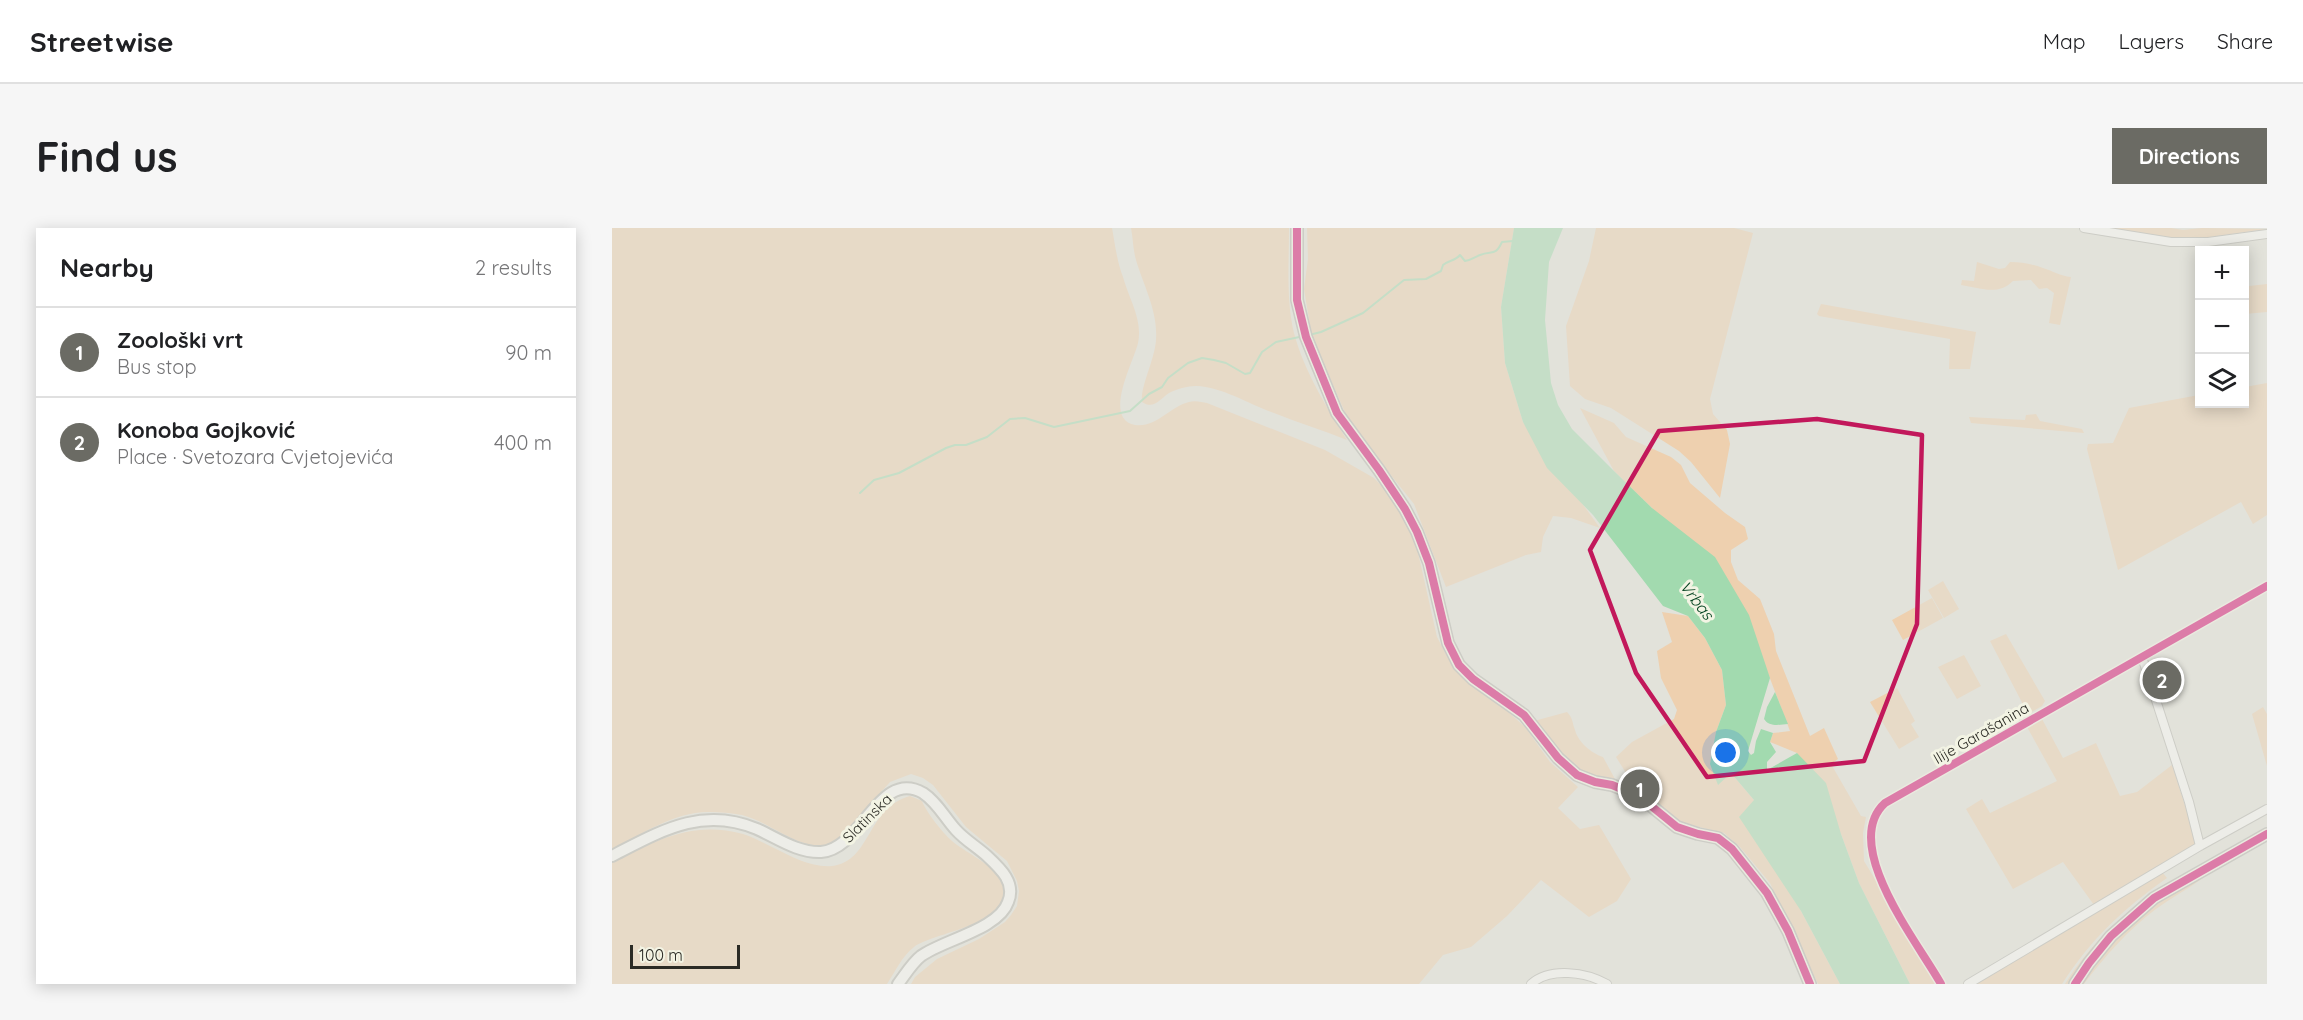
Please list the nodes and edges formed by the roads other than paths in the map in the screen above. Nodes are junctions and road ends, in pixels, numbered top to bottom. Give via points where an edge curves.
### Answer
1 (1297, 228) edge
2 (2084, 228) edge
3 (2267, 234) edge
4 (2267, 586) edge
5 (2142, 657) junction
6 (2267, 809) edge
7 (2267, 834) edge
8 (2200, 846) junction
9 (612, 856) edge
10 (898, 984) edge
11 (1531, 984) edge
12 (1607, 984) edge
13 (1810, 984) edge
14 (1941, 984) edge
15 (1968, 984) edge
16 (2075, 984) edge

1 - 13 street via 1298,300 1305,334 1337,413 1388,483 1417,532 1432,572 1448,643 1458,665 1524,715 1577,775 1639,796 1677,827 1718,838 1732,849 1767,893
2 - 3 street via 2170,242 2208,242
4 - 5 street, Ilije Garašanina
5 - 8 street
5 - 14 street, Ilije Garašanina via 1884,803 1875,815 1870,833 1874,863 1884,888
6 - 8 street
7 - 16 street via 2154,898 2112,936
8 - 15 street
9 - 10 street, Slatinska via 665,829 705,819 738,822 808,851 830,851 855,833 885,796 908,789 922,793 1008,879 1009,902 1004,911 975,930 920,957
11 - 12 street via 1549,974 1593,977

